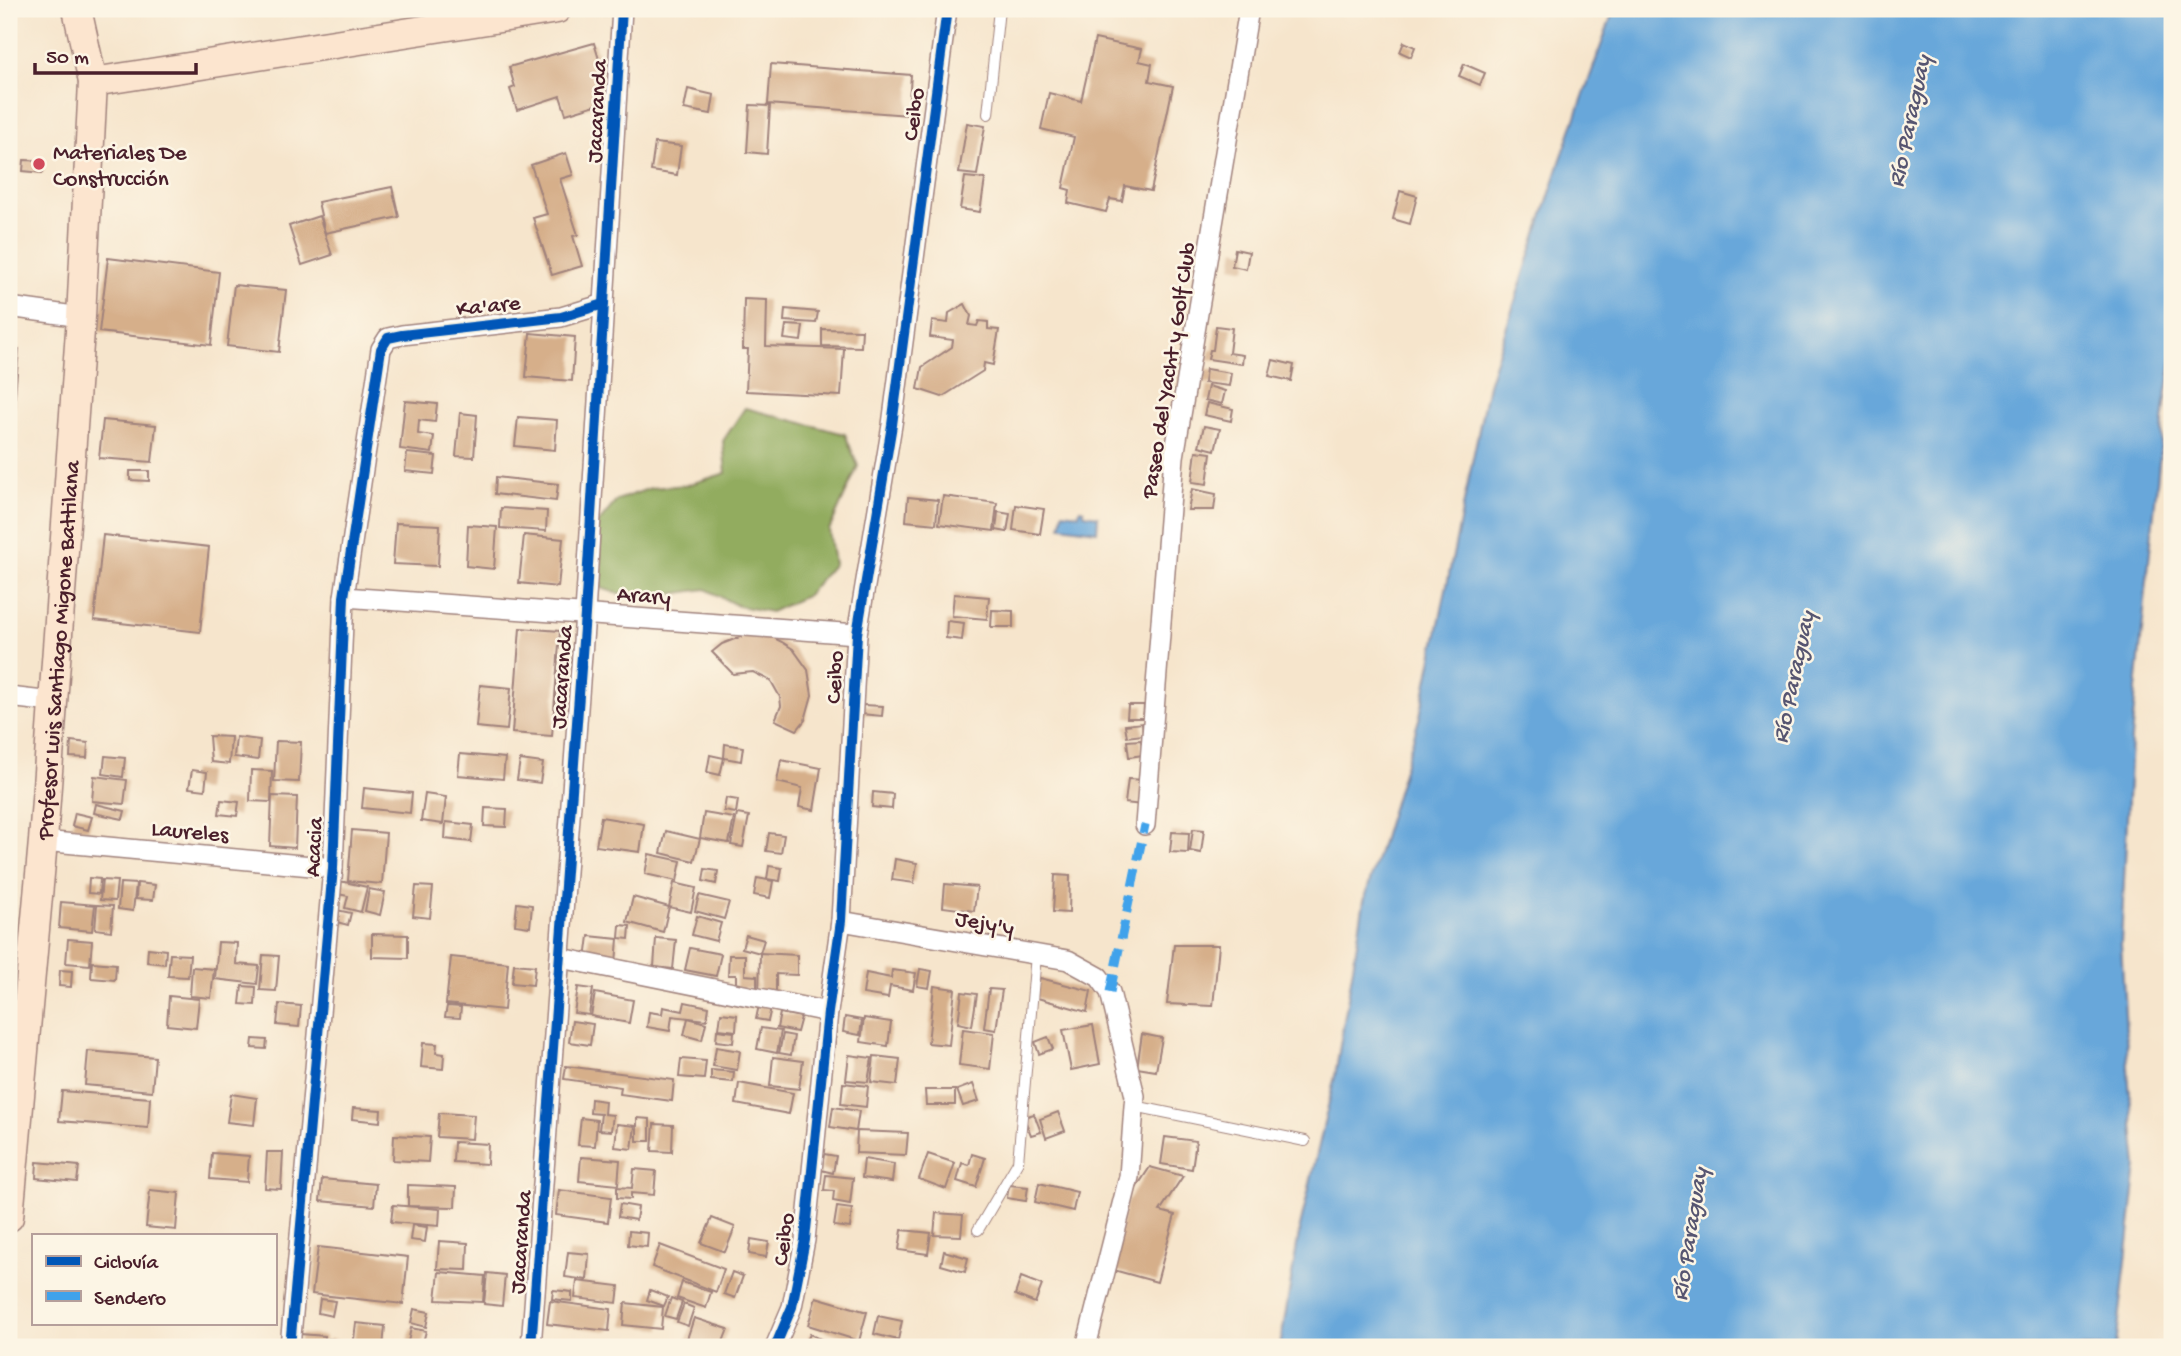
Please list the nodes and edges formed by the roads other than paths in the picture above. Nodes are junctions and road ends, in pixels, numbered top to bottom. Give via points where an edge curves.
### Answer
1 (77, 9) edge
2 (557, 9) edge
3 (622, 9) edge
4 (947, 9) edge
5 (999, 9) edge
6 (1249, 9) edge
7 (93, 82) junction
8 (988, 114) dead end
9 (604, 304) junction
10 (9, 307) edge
11 (81, 317) junction
12 (381, 349) joint
13 (344, 597) junction
14 (586, 614) junction
15 (856, 634) junction
16 (9, 697) edge
17 (52, 702) junction
18 (1145, 825) dead end
19 (43, 841) junction
20 (333, 868) junction
21 (841, 921) junction
22 (1036, 955) junction
23 (561, 958) junction
24 (828, 1012) junction
25 (1134, 1106) junction
26 (1305, 1141) dead end
27 (9, 1217) edge
28 (978, 1230) dead end
29 (290, 1347) edge
30 (531, 1347) edge
31 (775, 1347) edge
32 (1086, 1347) edge

1 - 7 main road, Profesor Luis Santiago Migone Battilana
2 - 7 main road
3 - 9 street, Jacaranda
4 - 15 street, Ceibo via 892,425
5 - 8 lane
6 - 18 street, Paseo del Yacht y Golf Club via 1174,457
7 - 11 main road, Profesor Luis Santiago Migone Battilana
9 - 12 street, Ka'are via 561,317 402,335 388,338
9 - 14 street, Jacaranda
10 - 11 street
11 - 17 main road, Profesor Luis Santiago Migone Battilana
12 - 13 street, Acacia
13 - 14 street, Arary
13 - 20 street, Acacia
14 - 15 street, Arary
14 - 23 street, Jacaranda
15 - 21 street, Ceibo
16 - 17 street
17 - 19 main road, Profesor Luis Santiago Migone Battilana
19 - 20 street, Laureles
19 - 27 main road, Profesor Luis Santiago Migone Battilana
20 - 29 street, Acacia
21 - 22 street, Jejy'y
21 - 24 street, Ceibo
22 - 25 street, Jejy'y via 1083,966 1110,992
22 - 28 lane via 1018,1162
23 - 24 street
23 - 30 street, Jacaranda
24 - 31 street, Ceibo via 805,1240 792,1307
25 - 26 lane
25 - 32 street via 1129,1177

